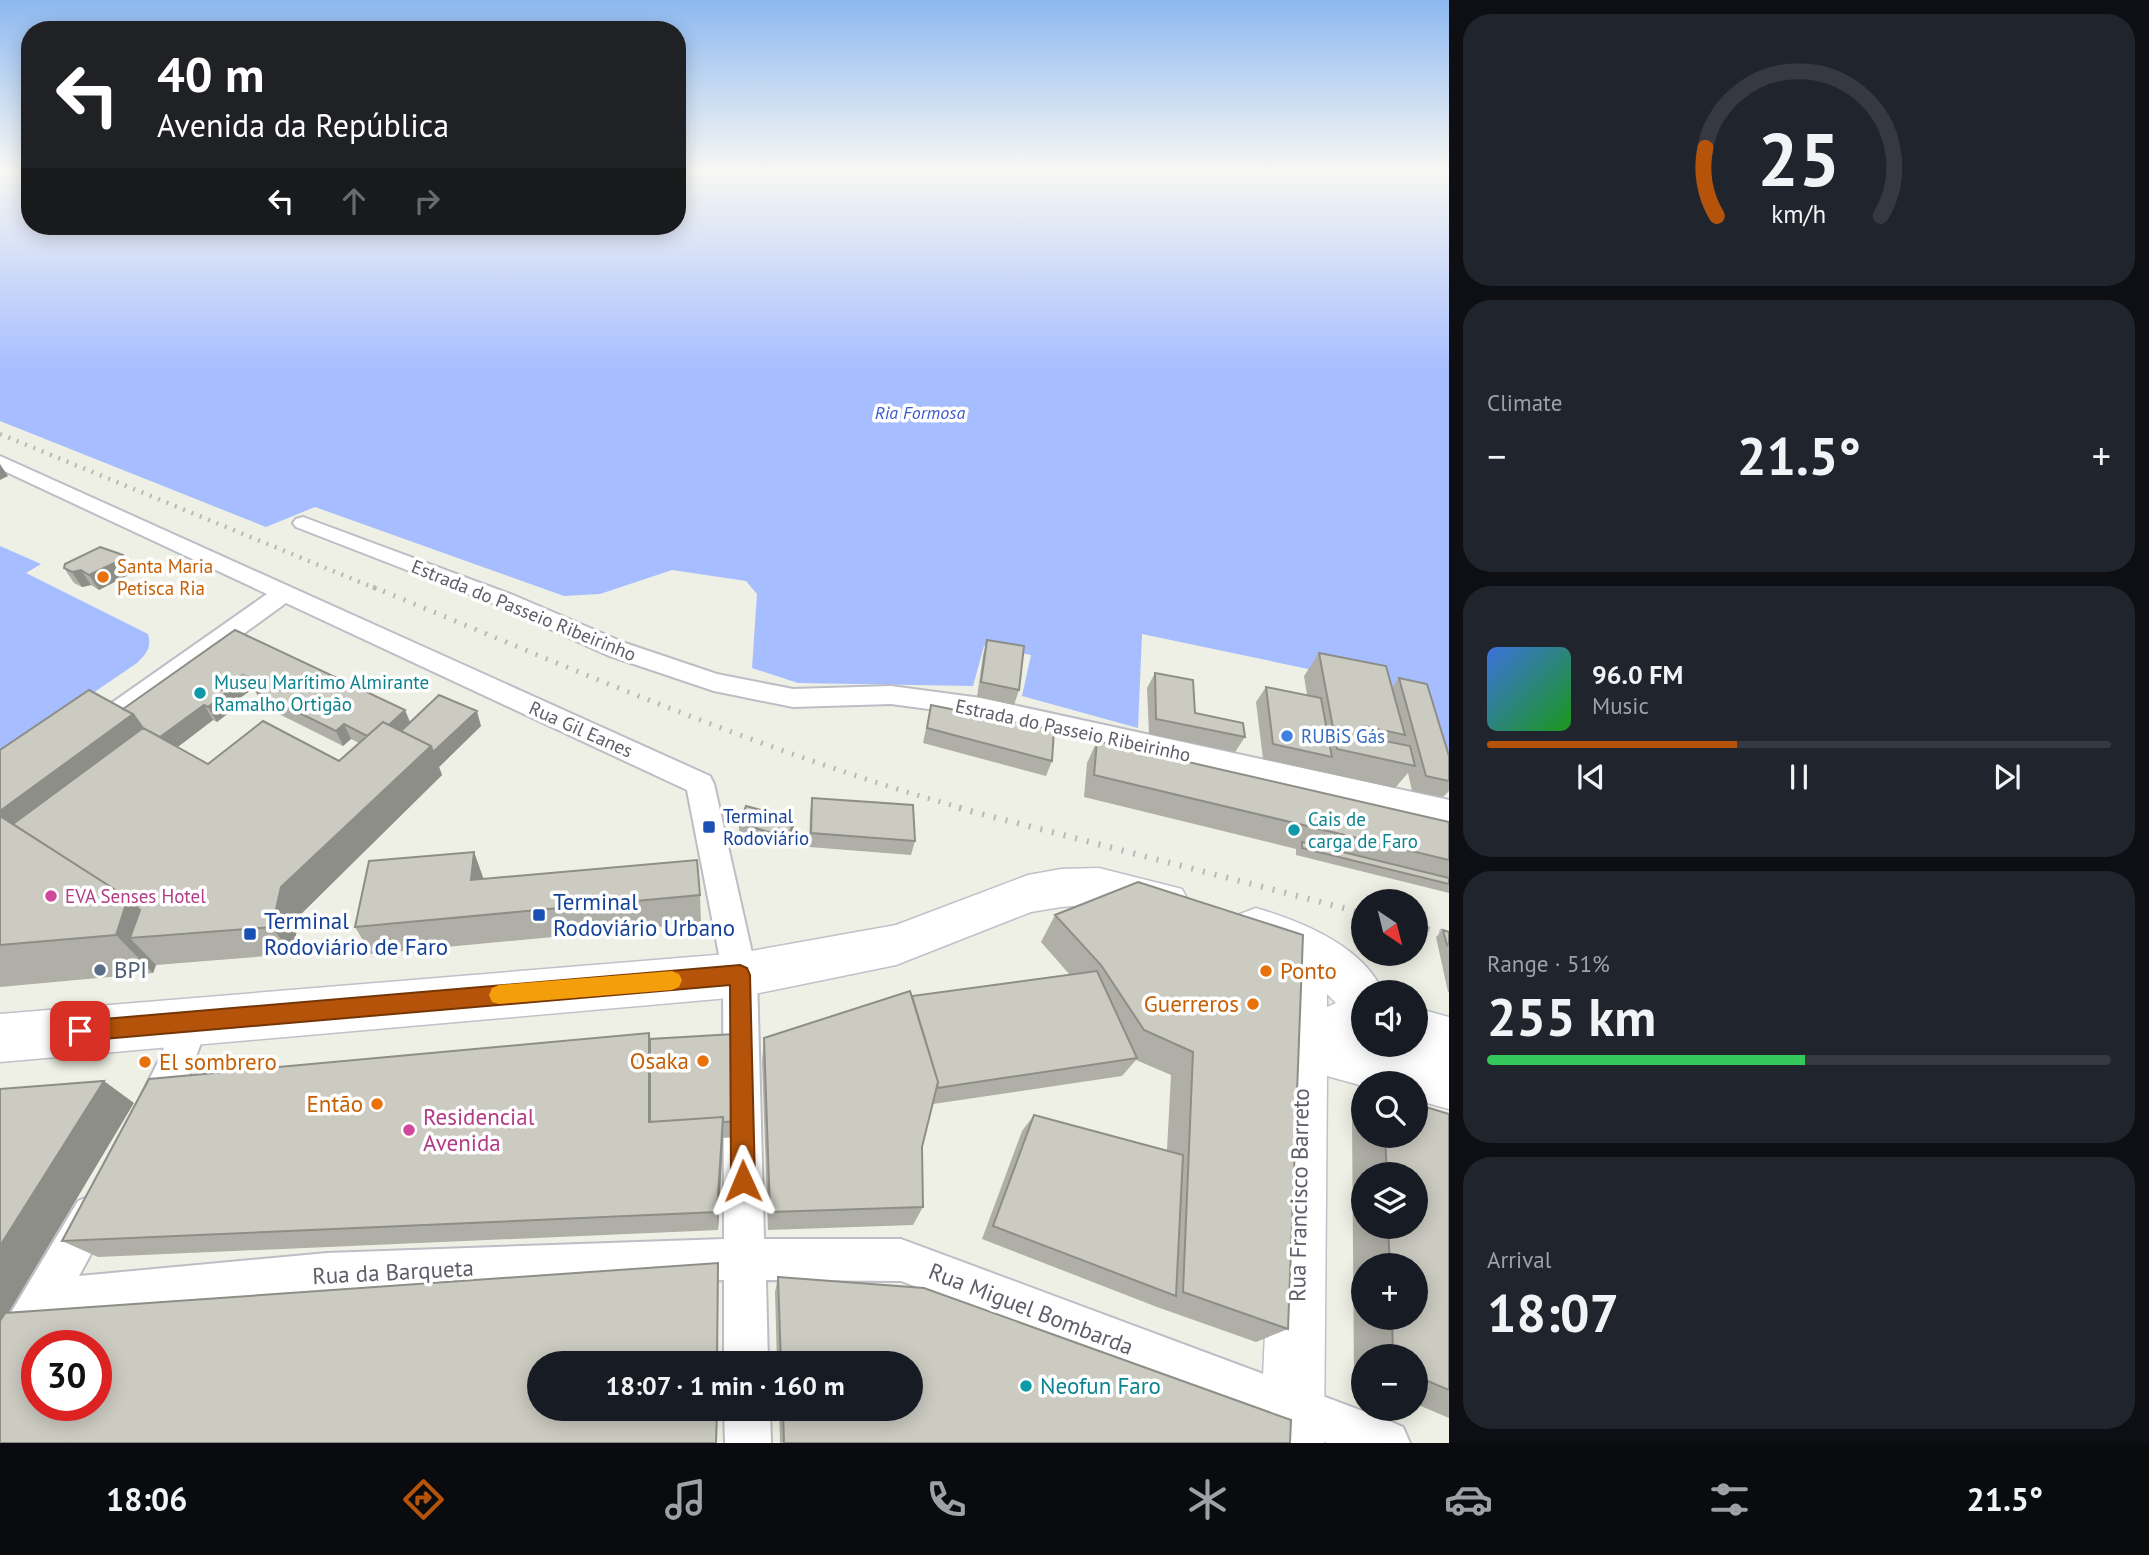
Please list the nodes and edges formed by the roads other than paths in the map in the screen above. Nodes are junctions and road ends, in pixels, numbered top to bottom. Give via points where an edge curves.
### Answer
1 (0, 462) edge
2 (303, 523) dead end
3 (283, 594) junction
4 (79, 739) edge
5 (1449, 811) edge
6 (1305, 947) junction
7 (740, 975) junction
8 (1351, 985) edge
9 (192, 1021) junction
10 (1351, 1024) edge
11 (1428, 1035) edge
12 (0, 1038) edge
13 (1449, 1041) edge
14 (1303, 1045) junction
15 (1449, 1084) edge
16 (132, 1144) edge
17 (112, 1180) edge
18 (744, 1259) junction
19 (43, 1301) junction
20 (746, 1351) edge
21 (0, 1373) edge
22 (747, 1421) edge
23 (1293, 1426) edge
24 (748, 1443) edge
25 (1387, 1443) edge

1 - 3 street, Rua Gil Eanes
2 - 5 street, Estrada do Passeio Ribeirinho via 505,600 616,649 714,682 793,698 891,695 981,707
3 - 4 street
3 - 7 street, Rua Gil Eanes via 700,784
6 - 7 street via 1273,933 1109,888 1061,888 1028,894 895,945
6 - 8 street via 1337,968
6 - 14 street, Rua Francisco Barreto
7 - 9 street
7 - 18 street
9 - 12 street
9 - 16 street via 173,1071
10 - 14 street via 1335,1027
11 - 13 street
14 - 15 street
14 - 23 street, Rua Francisco Barreto
17 - 19 street
18 - 19 street, Rua da Barqueta via 327,1274
18 - 20 street
18 - 23 street, Rua Miguel Bombarda via 901,1260
19 - 21 street
22 - 24 street
23 - 25 street, Rua Miguel Bombarda

